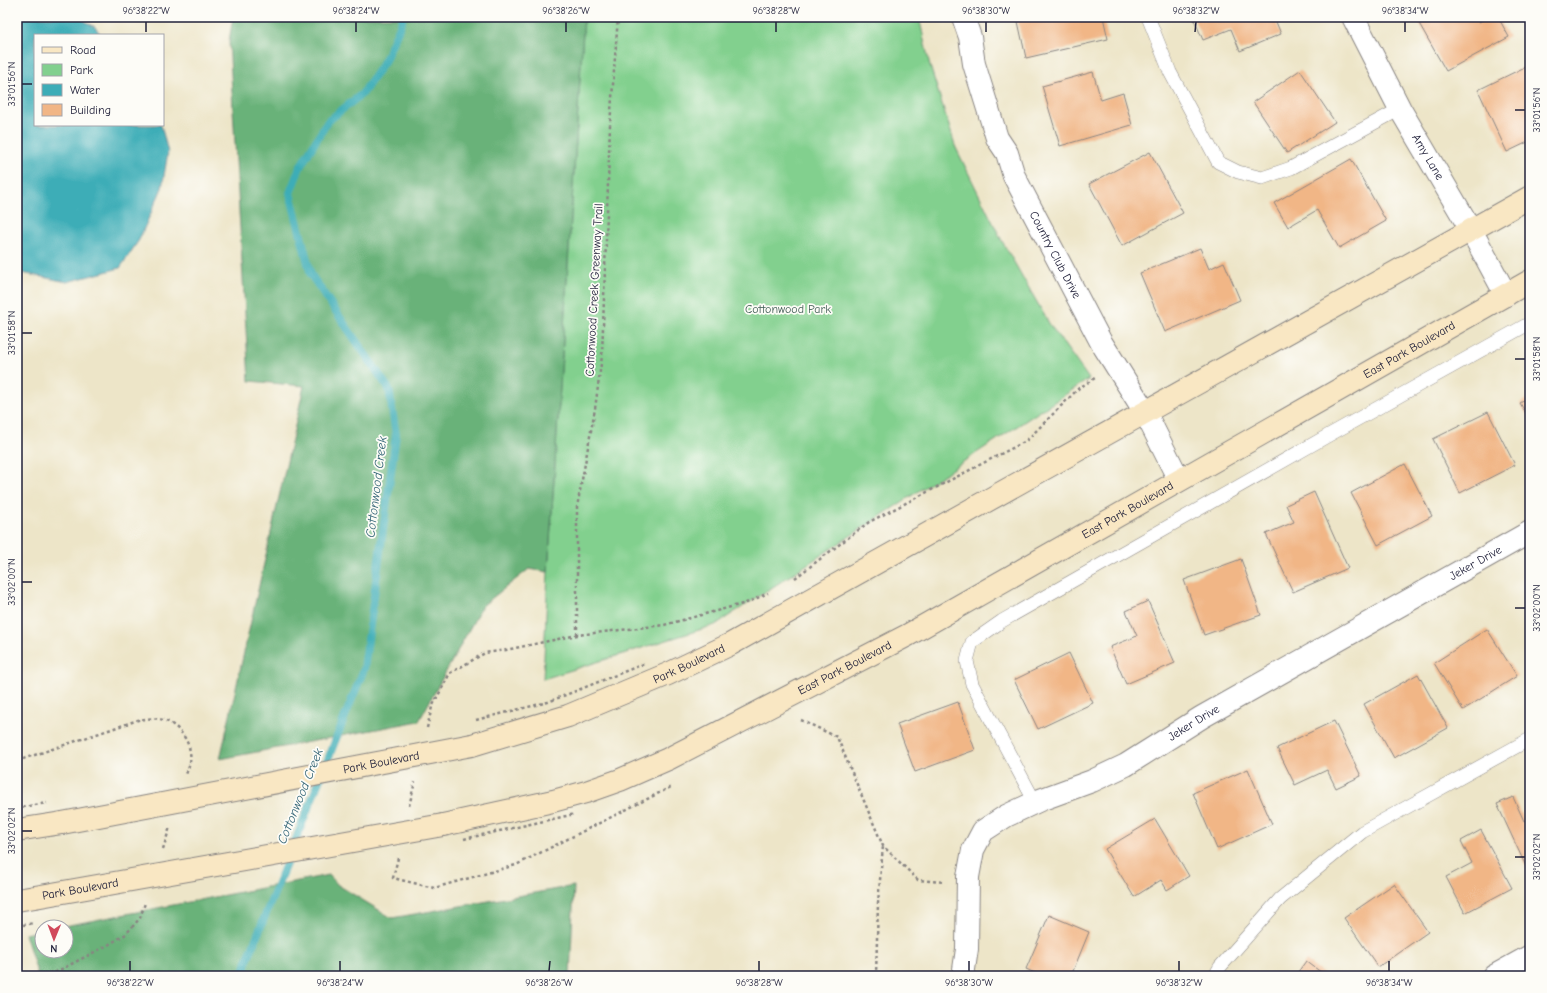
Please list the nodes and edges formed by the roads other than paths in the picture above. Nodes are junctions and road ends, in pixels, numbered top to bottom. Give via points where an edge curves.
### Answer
1 (963, 17) edge
2 (1148, 17) edge
3 (1353, 17) edge
4 (1400, 109) junction
5 (1530, 197) edge
6 (1471, 230) junction
7 (1530, 281) edge
8 (1506, 295) junction
9 (1530, 323) edge
10 (1145, 412) junction
11 (1179, 480) junction
12 (1530, 532) edge
13 (722, 731) joint
14 (1530, 739) edge
15 (1035, 802) junction
16 (17, 830) edge
17 (26, 899) edge
18 (1530, 956) edge
19 (963, 976) edge
20 (1215, 976) edge
21 (1494, 976) edge

1 - 10 street, Country Club Drive via 970,37 974,64 997,138 1007,154 1014,176 1101,342
2 - 4 lane via 1170,72 1218,162 1238,172 1262,178 1291,168
3 - 4 street, Amy Lane
4 - 6 street, Amy Lane
5 - 6 main road
6 - 8 street, Amy Lane
6 - 10 main road
7 - 8 main road, East Park Boulevard
8 - 11 main road, East Park Boulevard
9 - 15 lane via 1009,617 972,642 967,661 972,684
10 - 11 street, Country Club Drive
10 - 16 main road, Park Boulevard, bridge via 731,644 568,716 472,745
11 - 13 main road, East Park Boulevard via 908,635
12 - 15 street, Jeker Drive via 1209,713 1126,765 1092,781
13 - 17 main road, Park Boulevard, bridge via 620,780 553,801 443,825
14 - 20 lane via 1362,832 1280,899 1220,966
15 - 19 street, Jeker Drive via 983,831 973,850 968,884 967,949
18 - 21 street

